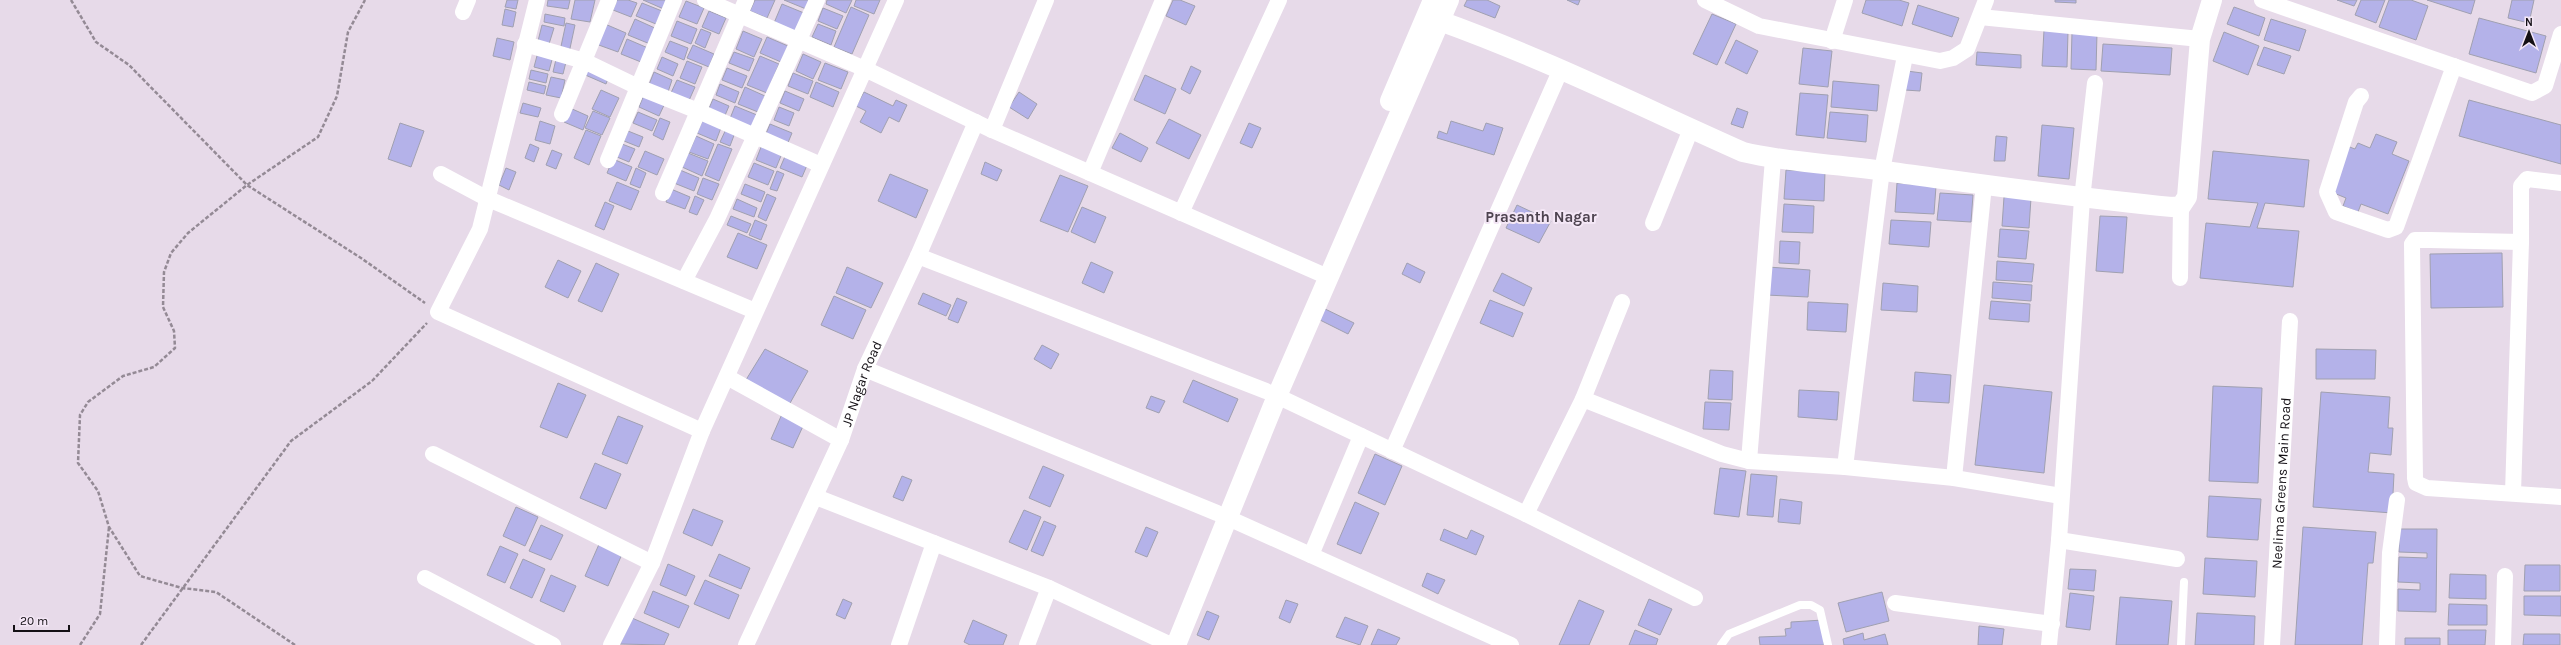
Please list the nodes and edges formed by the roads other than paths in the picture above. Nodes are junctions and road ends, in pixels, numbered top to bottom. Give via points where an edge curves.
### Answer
1 (537, 0) edge
2 (609, 0) edge
3 (674, 0) edge
4 (705, 0) edge
5 (746, 0) edge
6 (817, 0) edge
7 (896, 0) edge
8 (1046, 0) edge
9 (1163, 0) edge
10 (1279, 0) edge
11 (1433, 0) edge
12 (1449, 0) edge
13 (1705, 0) edge
14 (1845, 0) edge
15 (1986, 0) edge
16 (2212, 0) edge
17 (2262, 0) edge
18 (739, 16) junction
19 (1980, 17) junction
20 (1440, 21) junction
21 (2561, 34) edge
22 (2200, 39) junction
23 (1832, 40) junction
24 (797, 41) junction
25 (525, 44) junction
26 (1905, 56) junction
27 (584, 61) junction
28 (2454, 66) junction
29 (865, 69) junction
30 (1561, 69) junction
31 (2095, 83) dead end
32 (638, 87) junction
33 (2361, 96) dead end
34 (698, 111) junction
35 (562, 114) dead end
36 (976, 122) junction
37 (1691, 129) junction
38 (992, 130) junction
39 (755, 137) junction
40 (1773, 159) junction
41 (608, 160) dead end
42 (821, 165) junction
43 (1882, 170) junction
44 (1090, 173) junction
45 (441, 174) dead end
46 (2561, 183) edge
47 (1984, 185) junction
48 (662, 193) dead end
49 (486, 198) junction
50 (2082, 199) junction
51 (2181, 206) junction
52 (1181, 213) junction
53 (1653, 223) dead end
54 (2522, 242) junction
55 (918, 256) junction
56 (1322, 275) junction
57 (2180, 278) dead end
58 (684, 281) junction
59 (1622, 302) dead end
60 (755, 311) junction
61 (2290, 321) dead end
62 (866, 369) junction
63 (727, 377) junction
64 (1272, 393) junction
65 (1583, 399) junction
66 (702, 430) junction
67 (1361, 436) junction
68 (841, 440) junction
69 (1392, 451) junction
70 (433, 454) dead end
71 (1749, 460) junction
72 (1845, 467) junction
73 (1954, 478) junction
74 (2513, 493) junction
75 (2061, 496) junction
76 (816, 497) junction
77 (2561, 497) edge
78 (2397, 500) dead end
79 (1526, 514) junction
80 (1222, 515) junction
81 (2059, 540) junction
82 (934, 543) junction
83 (1311, 555) junction
84 (2178, 558) dead end
85 (652, 563) junction
86 (2505, 576) dead end
87 (425, 578) dead end
88 (2184, 582) dead end
89 (1048, 588) junction
90 (1694, 598) dead end
91 (1895, 603) dead end
92 (2052, 624) junction
93 (1168, 644) edge
94 (553, 645) edge
95 (611, 645) edge
96 (746, 645) edge
97 (899, 645) edge
98 (1027, 645) edge
99 (1511, 645) edge
100 (1721, 645) edge
101 (1828, 645) edge
102 (2049, 645) edge
103 (2181, 645) edge
104 (2272, 645) edge
105 (2388, 645) edge
106 (2503, 645) edge

1 - 25 street
2 - 27 street
3 - 32 street
4 - 18 street
5 - 18 street
6 - 24 street
7 - 29 street
8 - 38 street
9 - 44 street
10 - 52 street
11 - 56 street
12 - 20 street
13 - 23 street via 1759,26
14 - 23 street
15 - 19 street
16 - 22 street
17 - 28 street
18 - 24 street
18 - 34 street
19 - 22 street
19 - 26 street via 1966,49 1953,58 1940,61
20 - 30 street
20 - 56 street
21 - 28 street via 2545,86 2539,91 2532,92
22 - 51 street via 2187,197
23 - 26 street
24 - 29 street
24 - 39 street
25 - 27 street
25 - 49 street
26 - 43 street
27 - 32 street
27 - 35 street
28 - 33 street via 2396,227 2392,230 2336,212 2328,200 2327,192 2356,102
29 - 36 street
29 - 42 street
30 - 37 street
30 - 69 street
31 - 50 street
32 - 34 street
32 - 41 street
34 - 39 street
34 - 48 street
36 - 38 street
36 - 55 street, JP Nagar Road
37 - 40 street via 1743,152
37 - 53 street
38 - 44 street
39 - 42 street
39 - 58 street via 717,219
40 - 43 street
40 - 71 street
42 - 60 street
43 - 47 street
43 - 72 street
44 - 52 street
45 - 49 street
46 - 54 street via 2527,179 2522,183
47 - 50 street
47 - 73 street
49 - 58 street
49 - 66 street via 480,229 438,312
50 - 51 street
50 - 75 street
51 - 57 street
52 - 56 street
54 - 74 street
54 - 74 street via 2415,240 2411,251 2416,483 2427,488
55 - 62 street, JP Nagar Road
55 - 64 street
56 - 64 street
58 - 60 street
59 - 65 street
60 - 63 street
61 - 104 street, Neelima Greens Main Road
62 - 68 street, JP Nagar Road
62 - 80 street
63 - 66 street
63 - 68 street
64 - 67 street
64 - 80 street
65 - 71 street via 1722,454
65 - 79 street
66 - 85 street
67 - 69 street
67 - 83 street
68 - 76 street, JP Nagar Road
69 - 79 street
70 - 85 street
71 - 72 street
72 - 73 street
73 - 75 street
74 - 77 street
75 - 81 street
76 - 82 street
76 - 96 street, JP Nagar Road
78 - 105 street via 2390,553
79 - 90 street
80 - 83 street
80 - 93 street
81 - 84 street
81 - 92 street
82 - 89 street
82 - 97 street
83 - 99 street
85 - 95 street
86 - 106 street
87 - 94 street
88 - 103 lane
89 - 93 street
89 - 98 street
91 - 92 street
92 - 102 street
100 - 101 lane via 1730,634 1800,605 1811,605 1820,610

